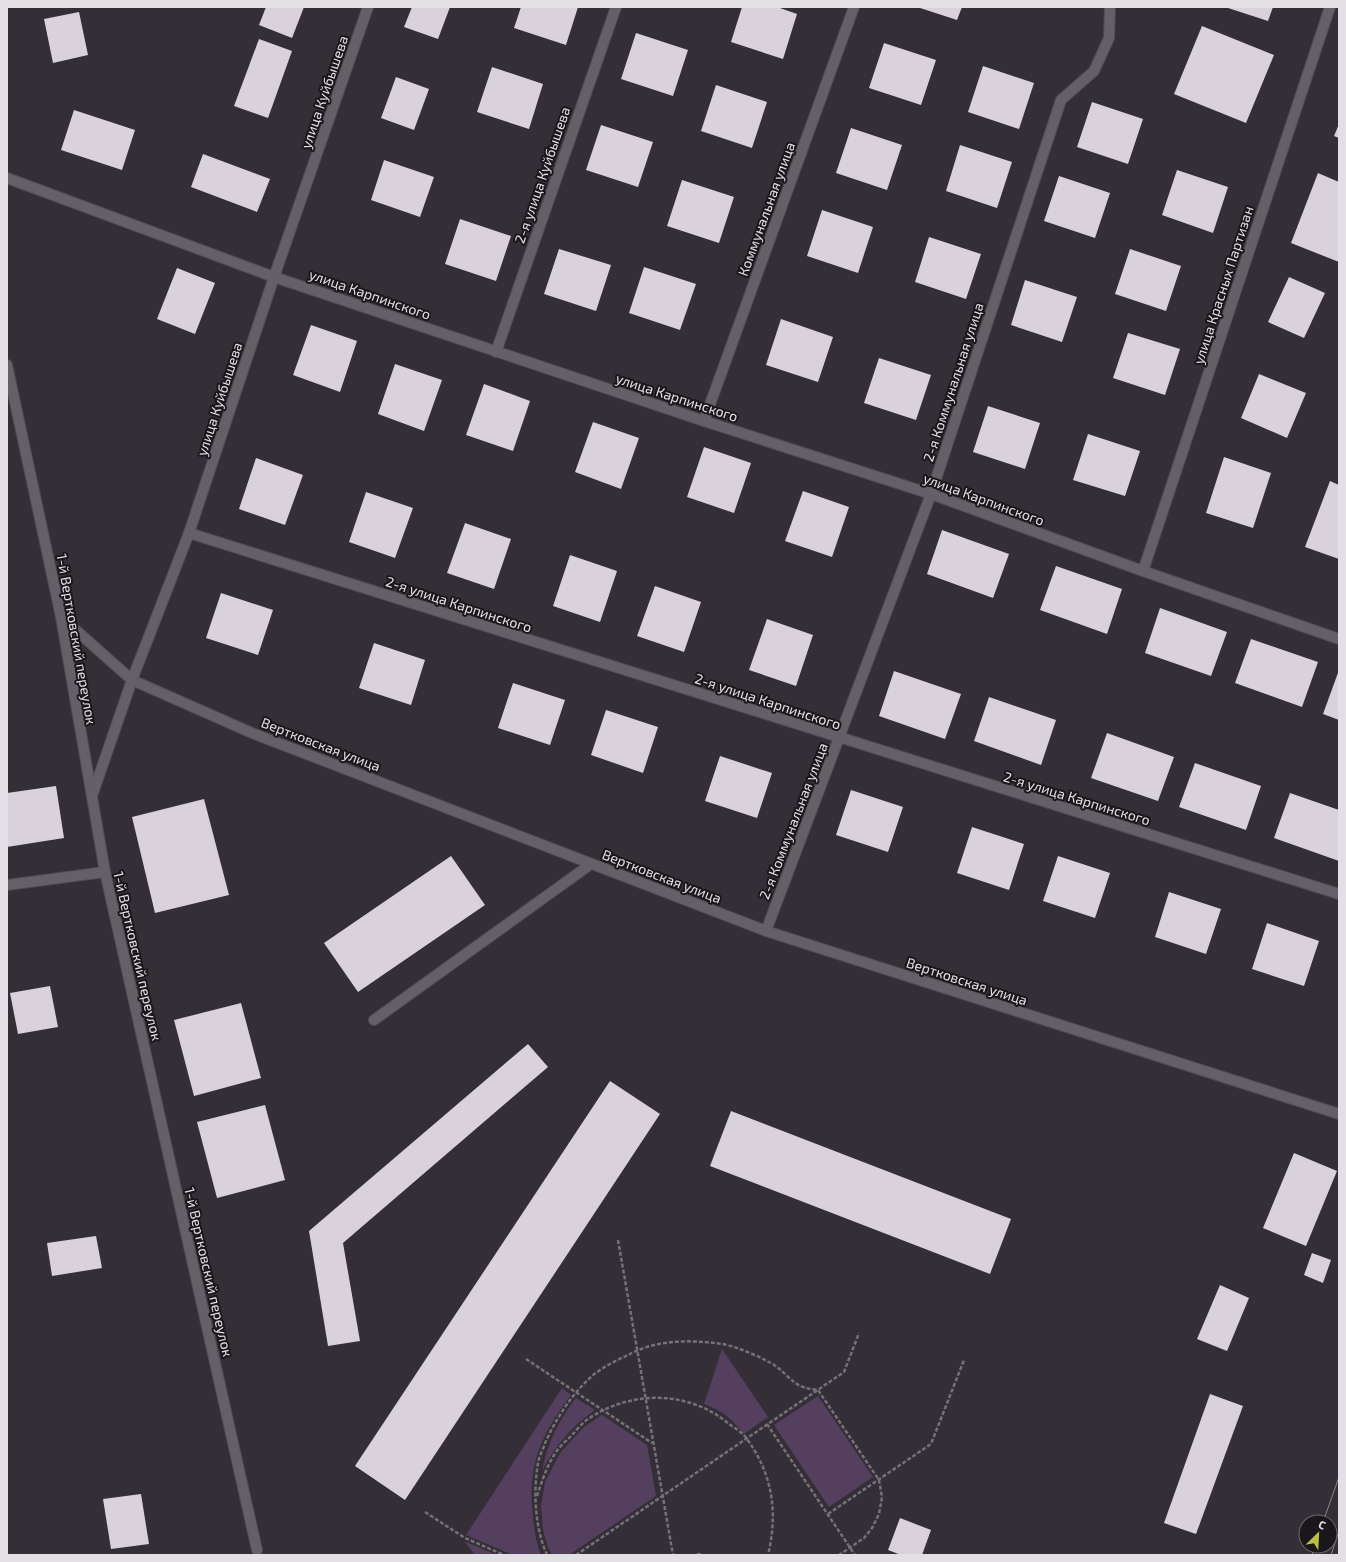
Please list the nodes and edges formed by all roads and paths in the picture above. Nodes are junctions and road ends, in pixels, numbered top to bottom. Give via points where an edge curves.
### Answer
1 (368, 7) edge
2 (616, 7) edge
3 (854, 7) edge
4 (1110, 7) edge
5 (1330, 7) edge
6 (7, 178) edge
7 (274, 276) junction
8 (496, 352) junction
9 (7, 365) edge
10 (704, 421) junction
11 (931, 494) junction
12 (189, 533) junction
13 (1143, 572) junction
14 (60, 617) junction
15 (1339, 639) edge
16 (132, 680) junction
17 (839, 738) junction
18 (91, 798) junction
19 (591, 864) junction
20 (105, 872) junction
21 (7, 885) edge
22 (1339, 894) edge
23 (766, 931) junction
24 (374, 1020) dead end
25 (1339, 1114) edge
26 (618, 1240) dead end
27 (859, 1333) dead end
28 (637, 1350) junction
29 (526, 1359) dead end
30 (964, 1360) dead end
31 (818, 1390) junction
32 (576, 1392) junction
33 (645, 1397) junction
34 (604, 1411) junction
35 (767, 1424) junction
36 (747, 1438) junction
37 (653, 1444) junction
38 (878, 1480) junction
39 (662, 1496) junction
40 (535, 1500) junction
41 (425, 1512) dead end
42 (828, 1514) junction
43 (850, 1548) junction
44 (257, 1550) dead end
45 (504, 1555) edge
46 (547, 1555) edge
47 (576, 1555) edge
48 (673, 1555) edge
49 (698, 1555) edge
50 (702, 1555) edge
51 (768, 1555) edge
52 (839, 1555) edge
53 (856, 1555) edge

1 - 7 street, улица Куйбышева
2 - 8 street, 2-я улица Куйбышева
3 - 10 street, Коммунальная улица
4 - 11 street, 2-я Коммунальная улица via 1109,38 1094,71 1061,100
5 - 13 street, улица Красных Партизан
6 - 7 street, улица Карпинского
7 - 8 street, улица Карпинского
7 - 12 street, улица Куйбышева
8 - 10 street, улица Карпинского
9 - 14 street, 1-й Вертковский переулок
10 - 11 street, улица Карпинского
11 - 13 street, улица Карпинского
11 - 17 street, 2-я Коммунальная улица
12 - 16 street, улица Куйбышева
12 - 17 street, 2-я улица Карпинского
13 - 15 street, улица Карпинского
14 - 16 street, Вертковская улица
14 - 18 street, 1-й Вертковский переулок
16 - 18 street, улица Куйбышева
16 - 19 street, Вертковская улица via 252,733
17 - 22 street, 2-я улица Карпинского
17 - 23 street, 2-я Коммунальная улица
18 - 20 street, 1-й Вертковский переулок
19 - 23 street, Вертковская улица
19 - 24 street, Вертковская улица
20 - 21 street
20 - 44 street, 1-й Вертковский переулок
23 - 25 street, Вертковская улица
26 - 28 path
27 - 31 path via 844,1372
28 - 31 path via 658,1344 692,1341 724,1344 755,1355 777,1367 797,1385
28 - 32 path via 592,1376
28 - 33 path
29 - 32 path
30 - 38 path via 931,1444
31 - 35 path
31 - 38 path
32 - 34 path
32 - 40 path via 550,1432 538,1462
33 - 34 path via 621,1402
33 - 36 path via 680,1399 716,1413
33 - 37 path
34 - 37 path
34 - 40 path via 587,1419 556,1451
35 - 36 path
35 - 42 path
36 - 39 path
36 - 51 path via 764,1468 773,1502 773,1536
37 - 39 path
38 - 42 path
38 - 43 path via 882,1497 879,1514 864,1538
39 - 47 path
39 - 48 path
40 - 46 path via 540,1540
41 - 45 path via 465,1538
42 - 43 path
43 - 52 path
43 - 53 path
49 - 50 path

